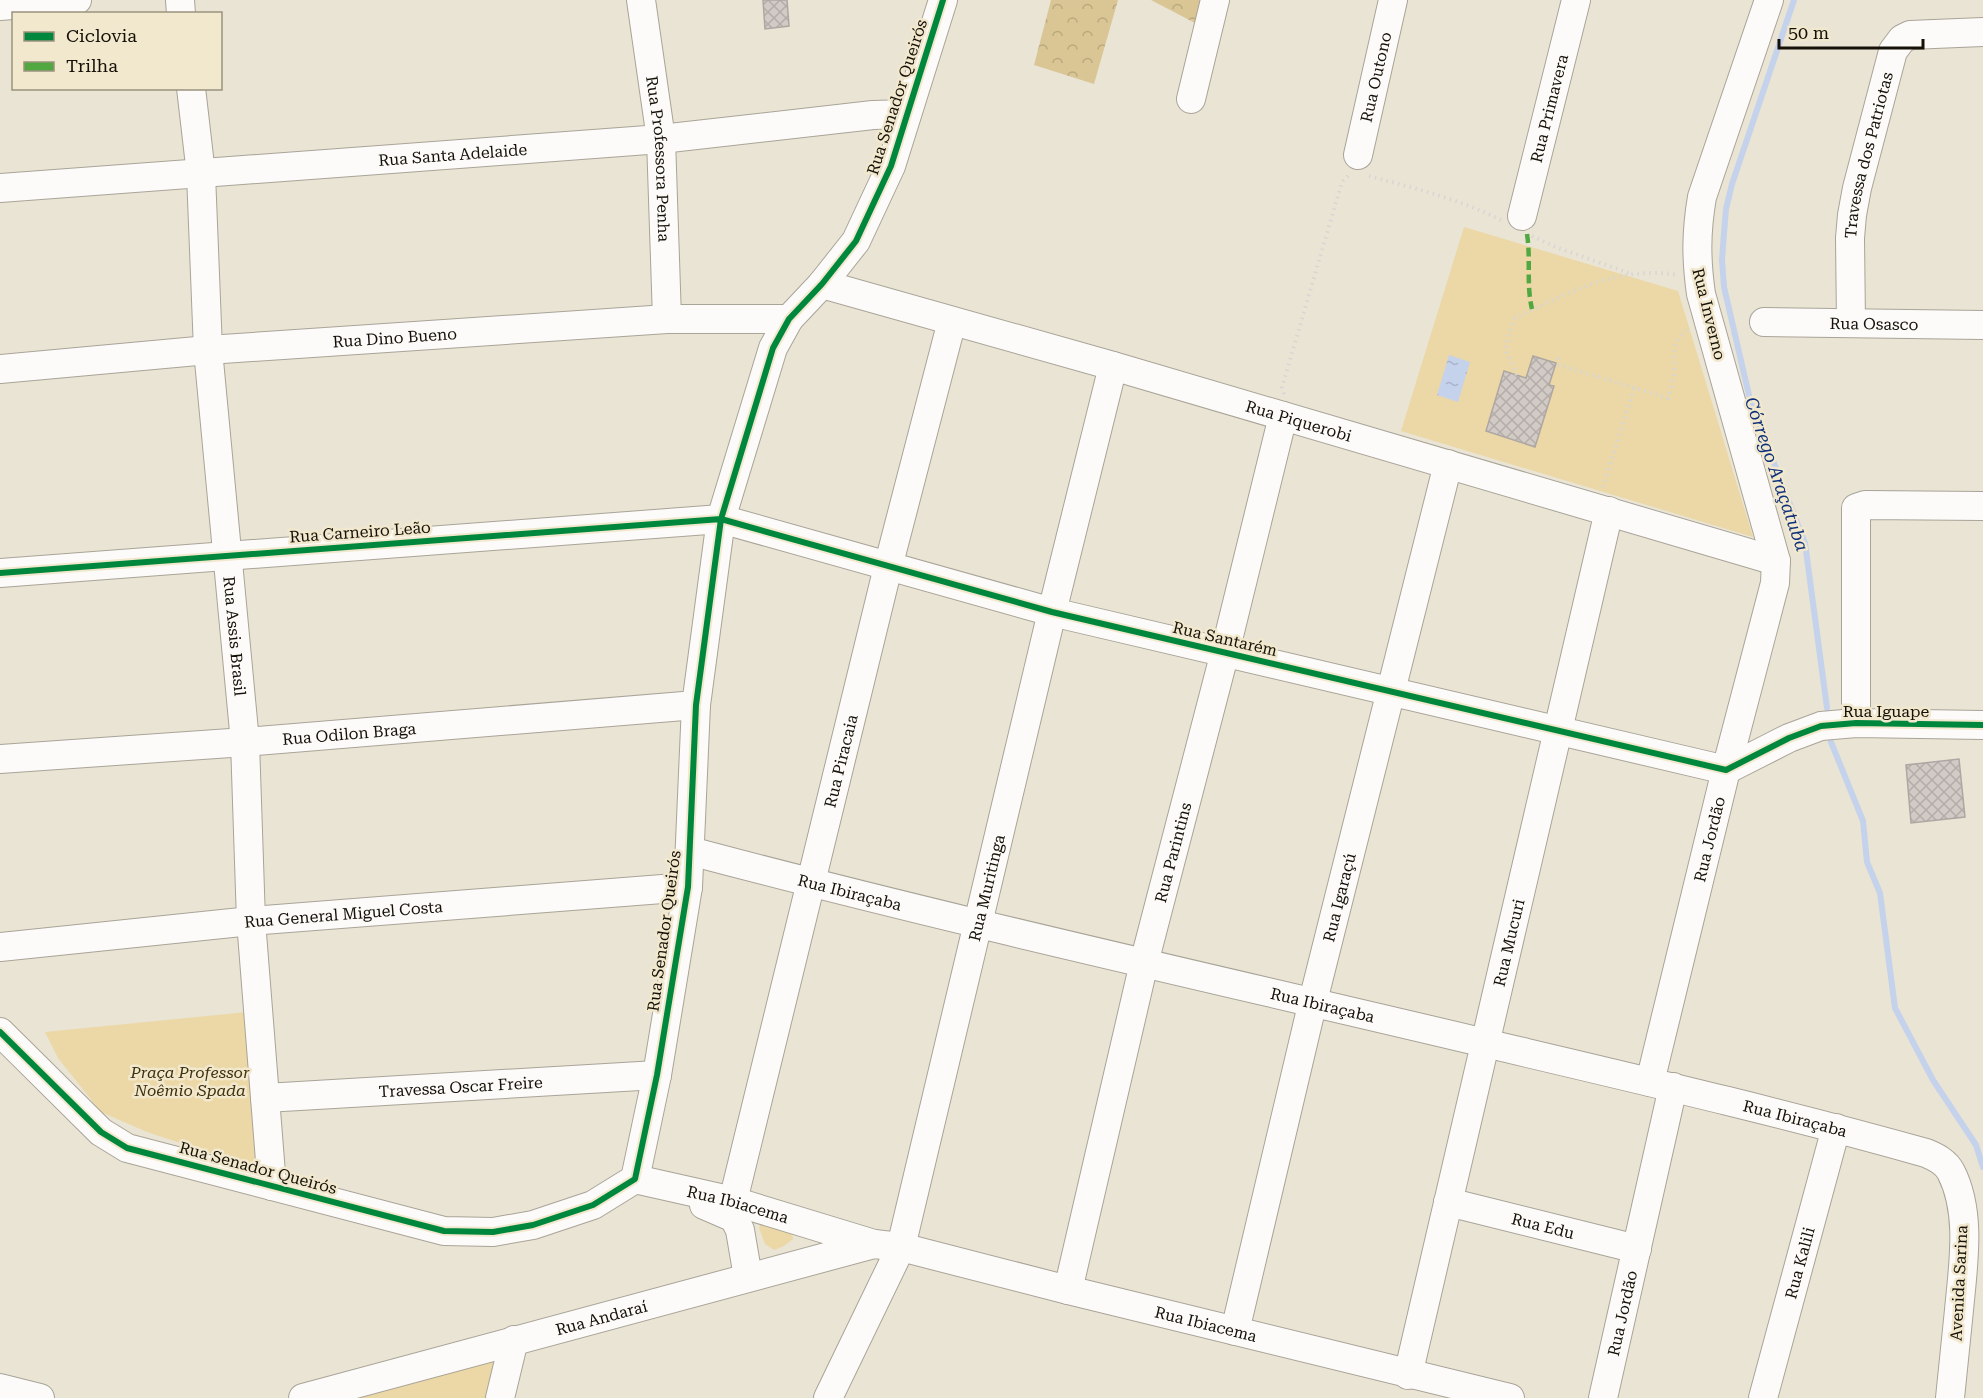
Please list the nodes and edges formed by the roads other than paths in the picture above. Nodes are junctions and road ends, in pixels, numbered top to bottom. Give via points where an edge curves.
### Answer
1 (77, 0) edge
2 (641, 0) edge
3 (944, 0) edge
4 (1215, 0) edge
5 (1393, 0) edge
6 (1576, 0) edge
7 (1769, 0) edge
8 (0, 6) edge
9 (1983, 32) edge
10 (191, 90) edge
11 (1191, 99) dead end
12 (906, 114) junction
13 (661, 139) junction
14 (1356, 163) road end
15 (201, 174) junction
16 (0, 188) edge
17 (1519, 224) road end
18 (822, 284) junction
19 (667, 319) junction
20 (789, 319) junction
21 (952, 321) junction
22 (1764, 322) dead end
23 (1851, 323) junction
24 (1983, 325) edge
25 (208, 350) junction
26 (1113, 366) junction
27 (0, 369) edge
28 (1283, 416) junction
29 (1448, 465) junction
30 (1983, 506) edge
31 (1603, 510) junction
32 (721, 519) junction
33 (228, 555) junction
34 (1776, 561) junction
35 (888, 567) junction
36 (0, 573) edge
37 (1052, 612) junction
38 (1225, 652) junction
39 (1390, 691) junction
40 (696, 705) junction
41 (1856, 723) junction
42 (1983, 725) edge
43 (1558, 730) junction
44 (245, 742) junction
45 (0, 759) edge
46 (1726, 770) junction
47 (690, 851) junction
48 (811, 883) junction
49 (688, 887) junction
50 (251, 921) junction
51 (978, 922) junction
52 (0, 947) edge
53 (1144, 963) junction
54 (1313, 1001) junction
55 (0, 1032) edge
56 (1484, 1043) junction
57 (657, 1075) junction
58 (1662, 1084) junction
59 (265, 1098) junction
60 (1836, 1128) junction
61 (1950, 1170) joint
62 (635, 1179) junction
63 (272, 1186) junction
64 (685, 1190) junction
65 (733, 1200) junction
66 (1448, 1202) junction
67 (873, 1244) junction
68 (901, 1247) junction
69 (1637, 1250) junction
70 (748, 1277) junction
71 (1068, 1290) junction
72 (1235, 1331) junction
73 (514, 1340) junction
74 (1408, 1375) junction
75 (0, 1388) edge
76 (40, 1398) edge
77 (303, 1398) edge
78 (500, 1398) edge
79 (828, 1398) edge
80 (1510, 1398) edge
81 (1603, 1398) edge
82 (1763, 1398) edge
83 (1950, 1398) edge

1 - 8 street
2 - 13 street, Rua Professora Penha
3 - 12 street, Rua Senador Queirós
4 - 11 street
5 - 14 street, Rua Outono
6 - 17 street, Rua Primavera
7 - 34 street, Rua Inverno via 1702,197 1696,260 1701,294
9 - 23 street, Travessa dos Patriotas via 1910,35 1893,51 1852,215
10 - 15 street, Rua Assis Brasil
12 - 13 street, Rua Santa Adelaide
12 - 18 street, Rua Senador Queirós via 891,166 856,241
13 - 15 street, Rua Santa Adelaide
13 - 19 street, Rua Professora Penha
15 - 16 street, Rua Santa Adelaide
15 - 25 street, Rua Assis Brasil
18 - 20 street, Rua Senador Queirós
18 - 21 street, Rua Piquerobi
19 - 20 street, Rua Dino Bueno
19 - 25 street, Rua Dino Bueno
20 - 32 street, Rua Senador Queirós via 773,348
21 - 26 street, Rua Piquerobi
21 - 35 street, Rua Piracaia
22 - 23 street, Rua Osasco
23 - 24 street, Rua Osasco
25 - 27 street, Rua Dino Bueno
25 - 33 street, Rua Assis Brasil
26 - 28 street, Rua Piquerobi
26 - 37 street, Rua Muritinga
28 - 29 street, Rua Piquerobi
28 - 38 street, Rua Parintins
29 - 31 street, Rua Piquerobi
29 - 39 street, Rua Igaraçú
30 - 41 street via 1856,508
31 - 34 street, Rua Piquerobi
31 - 43 street, Rua Mucuri
32 - 33 street, Rua Carneiro Leão
32 - 35 street, Rua Santarém
32 - 40 street, Rua Senador Queirós
33 - 36 street, Rua Carneiro Leão
33 - 44 street, Rua Assis Brasil
34 - 46 street, Rua Jordão via 1770,606
35 - 37 street, Rua Santarém
35 - 48 street, Rua Piracaia
37 - 38 street, Rua Santarém
37 - 51 street, Rua Muritinga
38 - 39 street, Rua Santarém
38 - 53 street, Rua Parintins
39 - 43 street, Rua Santarém
39 - 54 street, Rua Igaraçú
40 - 44 street, Rua Odilon Braga
40 - 47 street, Rua Senador Queirós
41 - 42 street, Rua Iguape
41 - 46 street, Rua Iguape via 1803,731
43 - 46 street, Rua Santarém
43 - 56 street, Rua Mucuri
44 - 45 street, Rua Odilon Braga
44 - 50 street, Rua Assis Brasil
46 - 58 street, Rua Jordão
47 - 48 street, Rua Ibiraçaba
47 - 49 street, Rua Senador Queirós
48 - 51 street, Rua Ibiraçaba
48 - 65 street, Rua Piracaia
49 - 50 street, Rua General Miguel Costa
49 - 57 street, Rua Senador Queirós
50 - 52 street, Rua General Miguel Costa
50 - 59 street, Rua Assis Brasil
51 - 53 street, Rua Ibiraçaba
51 - 68 street, Rua Muritinga
53 - 54 street, Rua Ibiraçaba
53 - 71 street, Rua Parintins
54 - 56 street, Rua Ibiraçaba
54 - 72 street, Rua Igaraçú
55 - 63 street, Rua Senador Queirós via 101,1132 127,1148
56 - 58 street, Rua Ibiraçaba
56 - 66 street, Rua Mucuri
57 - 59 street, Travessa Oscar Freire
57 - 62 street, Rua Senador Queirós
58 - 60 street, Rua Ibiraçaba
58 - 69 street, Rua Jordão
59 - 63 street, Rua Assis Brasil
60 - 61 street, Rua Ibiraçaba via 1926,1153 1939,1158
60 - 82 street, Rua Kalili
61 - 83 street, Avenida Sarina via 1963,1219 1963,1251
62 - 63 street, Rua Senador Queirós via 593,1205 533,1225 493,1232 444,1231
62 - 64 street, Rua Ibiacema
64 - 65 street, Rua Ibiacema
64 - 70 street via 690,1200 734,1218 740,1230
65 - 67 street, Rua Ibiacema
66 - 69 street, Rua Edu
66 - 74 street, Rua Mucuri
67 - 68 street, Rua Andaraí
67 - 70 street, Rua Andaraí
68 - 71 street, Rua Ibiacema
68 - 79 street, Rua Muritinga
69 - 81 street, Rua Jordão
70 - 73 street, Rua Andaraí
71 - 72 street, Rua Ibiacema
72 - 74 street, Rua Ibiacema
73 - 77 street, Rua Andaraí
73 - 78 street
74 - 80 street, Rua Ibiacema
75 - 76 street

